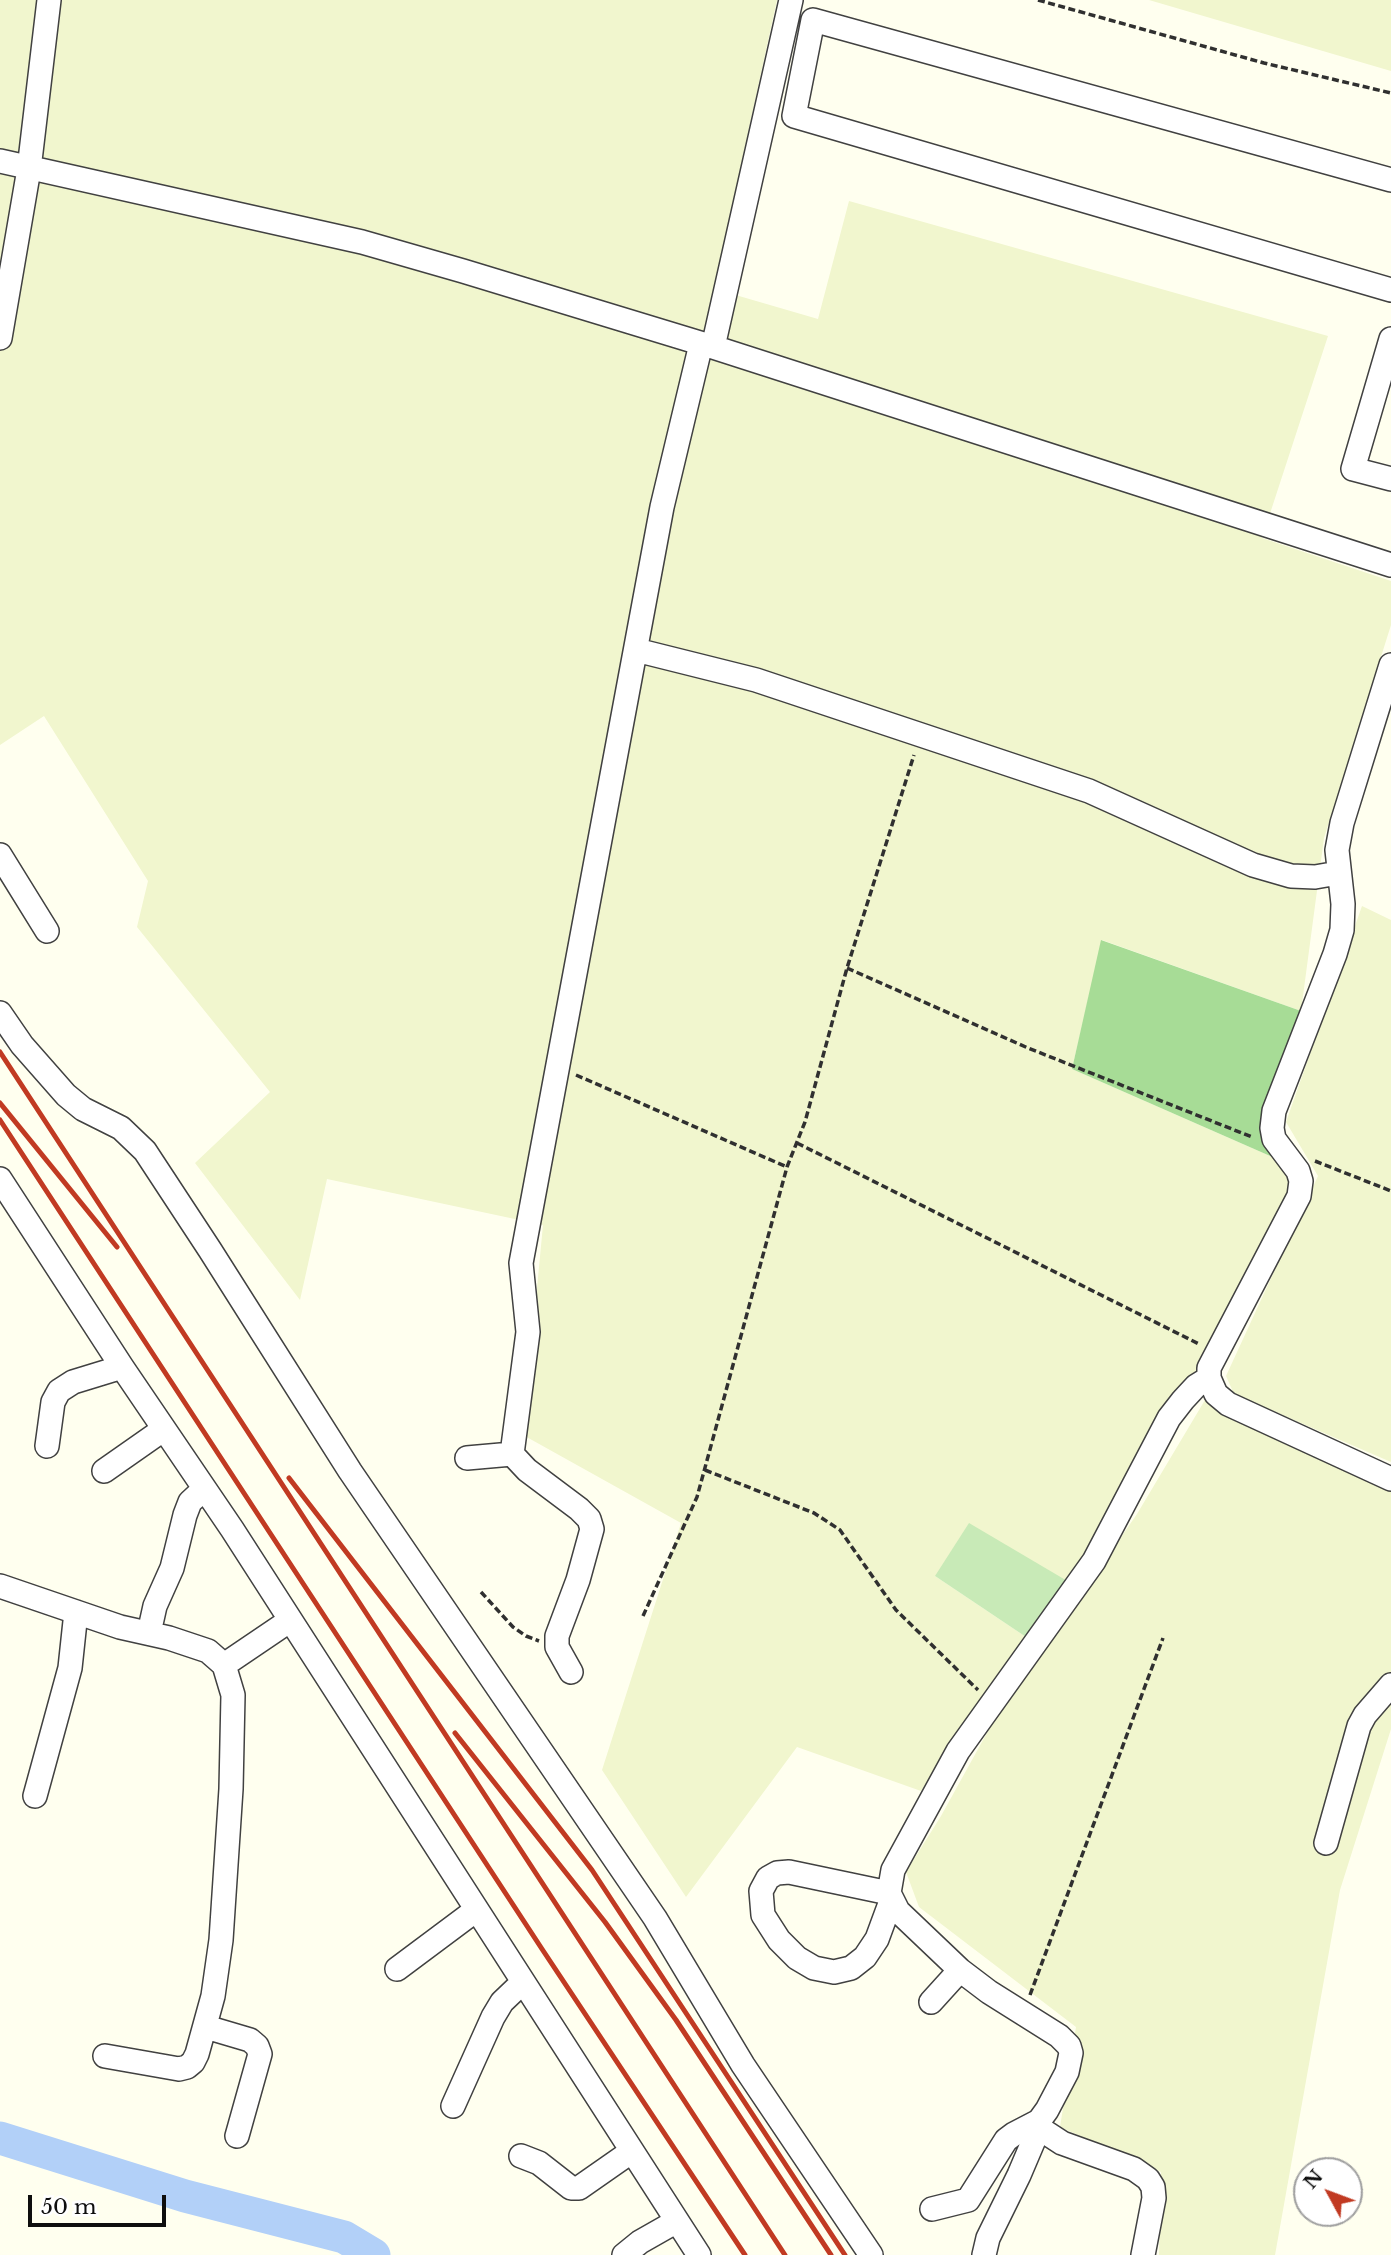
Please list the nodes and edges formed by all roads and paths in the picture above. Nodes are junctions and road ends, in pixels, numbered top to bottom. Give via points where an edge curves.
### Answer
1 (49, 0) edge
2 (790, 0) edge
3 (1038, 0) edge
4 (1391, 93) edge
5 (0, 160) edge
6 (29, 169) junction
7 (1391, 180) edge
8 (1391, 290) edge
9 (0, 338) edge
10 (1391, 338) edge
11 (707, 346) junction
12 (1391, 479) edge
13 (1391, 565) edge
14 (636, 650) junction
15 (1391, 665) edge
16 (920, 735) junction
17 (0, 855) edge
18 (1338, 873) junction
19 (47, 932) dead end
20 (847, 968) junction
21 (0, 1013) edge
22 (558, 1068) junction
23 (797, 1143) junction
24 (1280, 1148) junction
25 (787, 1167) junction
26 (0, 1179) edge
27 (1391, 1191) edge
28 (1216, 1353) junction
29 (122, 1367) junction
30 (1209, 1378) junction
31 (164, 1429) junction
32 (47, 1446) dead end
33 (512, 1454) junction
34 (467, 1458) dead end
35 (705, 1470) junction
36 (104, 1471) dead end
37 (1391, 1479) edge
38 (204, 1489) junction
39 (0, 1586) edge
40 (481, 1592) dead end
41 (76, 1612) junction
42 (643, 1616) dead end
43 (289, 1621) junction
44 (149, 1633) junction
45 (1163, 1638) dead end
46 (557, 1647) junction
47 (224, 1665) junction
48 (571, 1672) dead end
49 (1391, 1685) edge
50 (991, 1704) junction
51 (35, 1796) dead end
52 (1326, 1843) dead end
53 (890, 1897) junction
54 (476, 1910) junction
55 (397, 1969) dead end
56 (960, 1970) junction
57 (523, 1982) junction
58 (931, 2002) dead end
59 (1023, 2014) junction
60 (206, 2027) junction
61 (105, 2056) dead end
62 (453, 2106) dead end
63 (1039, 2125) junction
64 (237, 2136) dead end
65 (632, 2151) junction
66 (521, 2156) dead end
67 (932, 2209) dead end
68 (677, 2221) junction
69 (624, 2255) edge
70 (699, 2255) edge
71 (872, 2255) edge
72 (984, 2255) edge
73 (1143, 2255) edge

1 - 6 street
2 - 11 street
3 - 4 path
5 - 6 street
6 - 9 street
6 - 11 street via 362,242
7 - 8 street via 813,20 794,116
10 - 12 street via 1353,469
11 - 13 street
11 - 14 street via 662,507
14 - 16 street via 756,680
14 - 22 street
15 - 18 street via 1342,823
16 - 18 street via 1089,791 1253,865 1292,876
16 - 20 path
17 - 19 street
18 - 24 street via 1342,929 1274,1111 1272,1128
20 - 23 path
20 - 24 path via 1028,1048
21 - 71 street via 66,1095 121,1128 145,1152 349,1471 655,1918 743,2065
22 - 25 path
22 - 33 street via 522,1264 528,1332
23 - 25 path
23 - 28 path
24 - 27 path
24 - 28 street via 1298,1171 1299,1196
25 - 35 path
26 - 29 street
28 - 30 street
29 - 31 street
29 - 32 street via 59,1391 53,1402
30 - 37 street via 1216,1394 1228,1404
30 - 50 street via 1183,1399 1169,1418 1094,1560
31 - 36 street
31 - 38 street
33 - 34 street
33 - 46 street via 579,1509 592,1529
35 - 42 path
35 - 50 path via 814,1513 840,1530 896,1610
38 - 43 street
38 - 44 street via 190,1502 185,1515
39 - 41 street
40 - 46 path via 513,1627
41 - 44 street
41 - 51 street via 70,1668
43 - 47 street
43 - 54 street
44 - 47 street via 208,1651
45 - 59 path
46 - 48 street
47 - 60 street via 233,1695 231,1788 221,1940
49 - 52 street via 1359,1726
50 - 53 street via 958,1751 893,1870
53 - 53 street via 789,1872 768,1878 761,1891 763,1915 779,1940 814,1968 834,1972 865,1958 877,1939
53 - 56 street via 910,1924
54 - 55 street
54 - 57 street
56 - 58 street
56 - 59 street
57 - 62 street via 493,2017
57 - 65 street
59 - 63 street via 1065,2041 1071,2053 1067,2072
60 - 61 street via 187,2067
60 - 64 street via 250,2040 260,2054
63 - 67 street via 1006,2140 968,2200
63 - 72 street
63 - 73 street via 1062,2143 1134,2169 1148,2179 1154,2198
65 - 66 street via 579,2188 571,2188 539,2163
65 - 68 street
68 - 69 street
68 - 70 street

